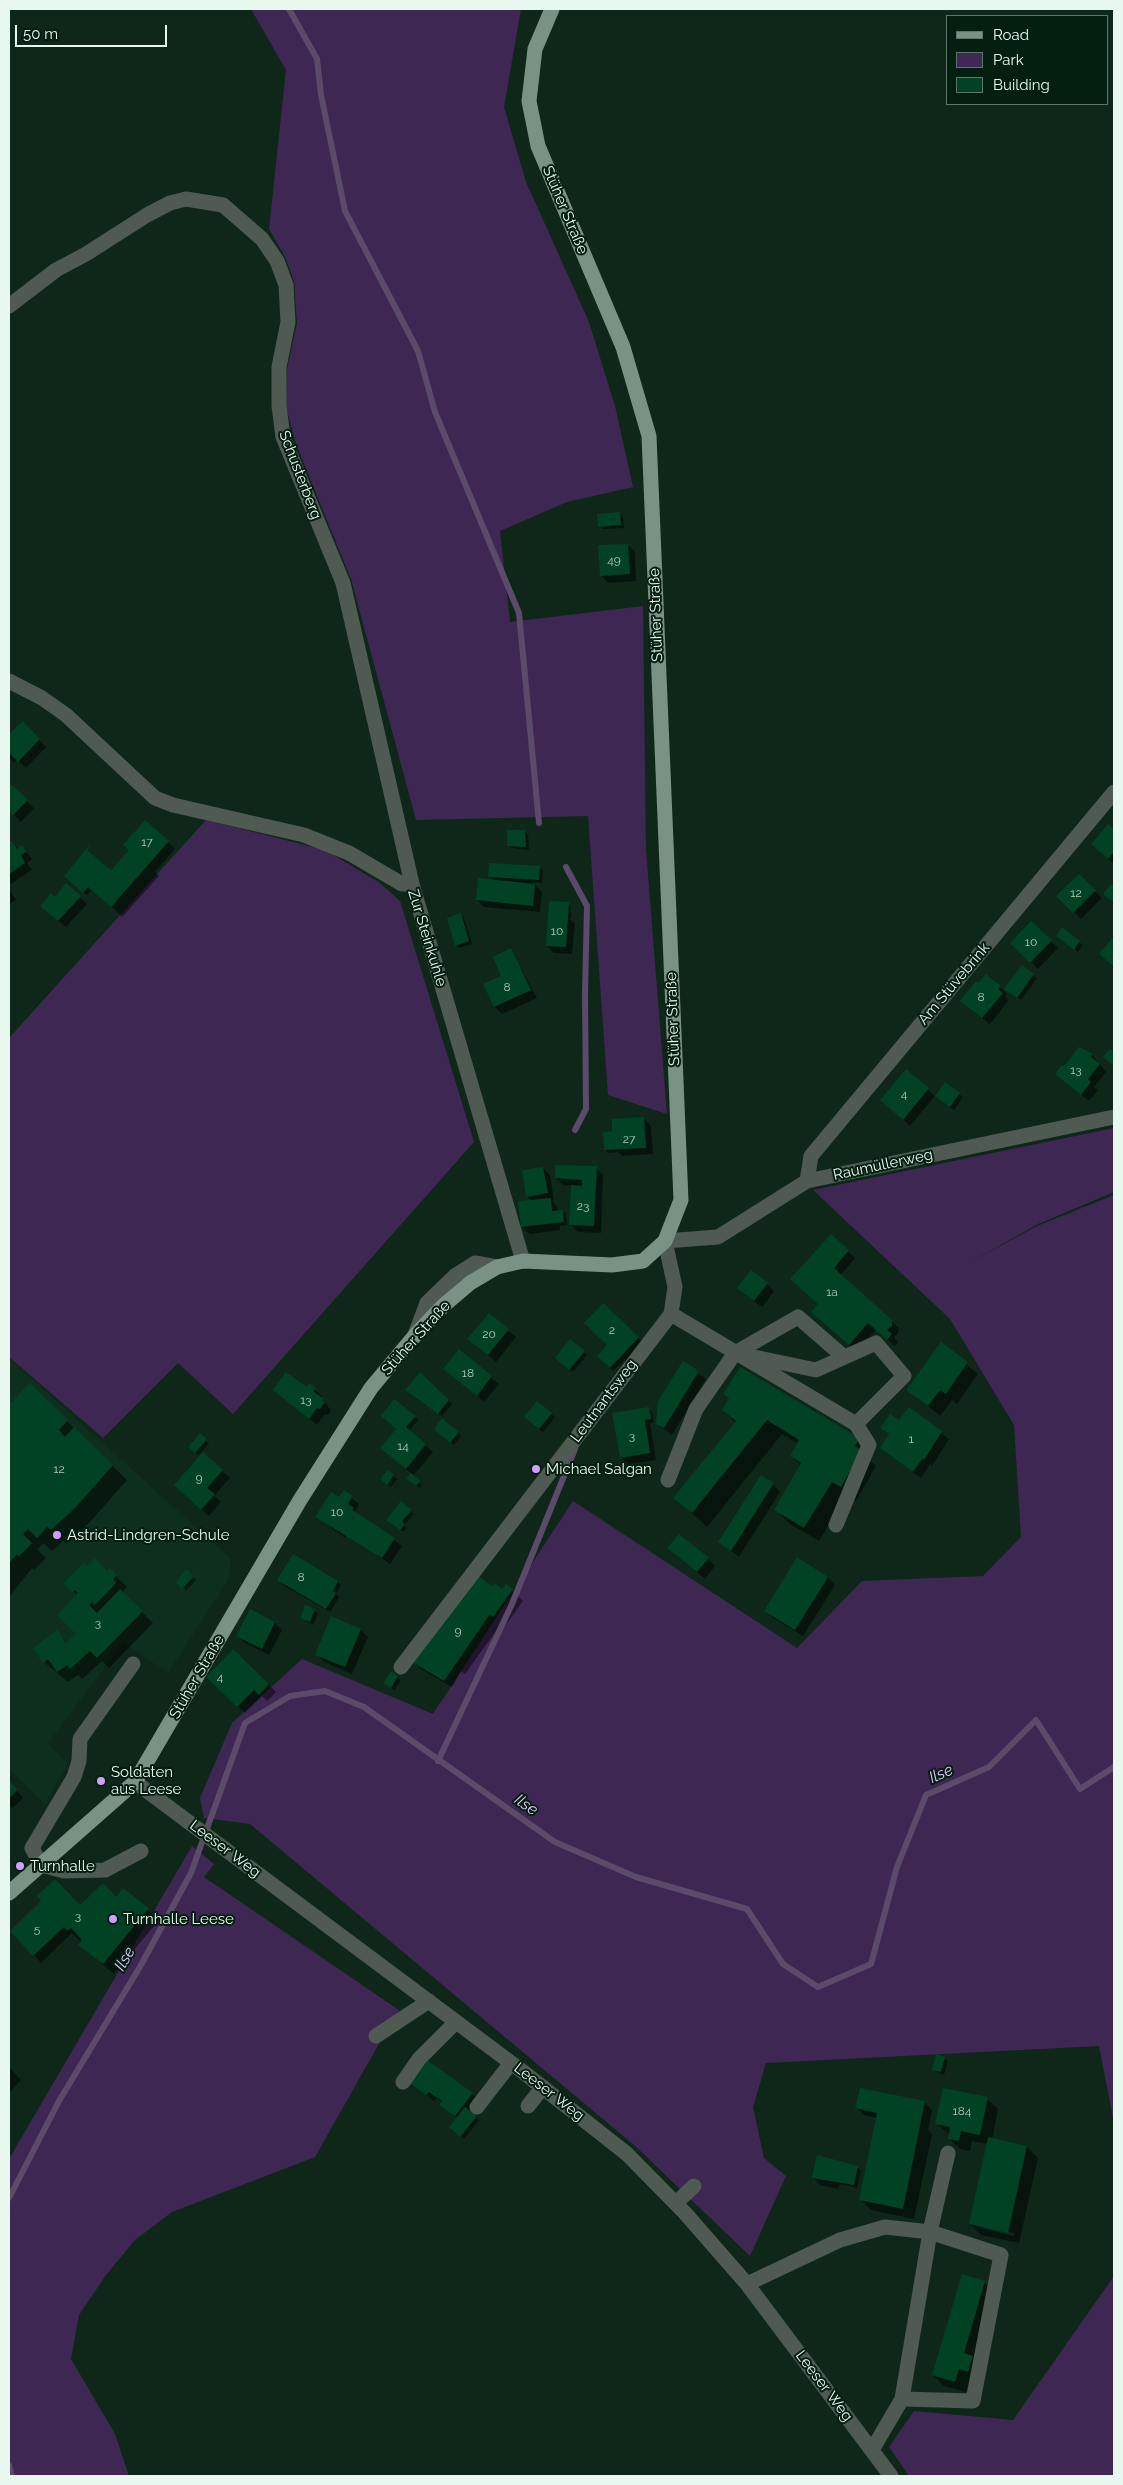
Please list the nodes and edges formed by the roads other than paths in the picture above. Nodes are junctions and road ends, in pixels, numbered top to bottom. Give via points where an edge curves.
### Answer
1 (552, 9) edge
2 (9, 306) edge
3 (9, 681) edge
4 (1114, 792) edge
5 (412, 884) junction
6 (1114, 1118) edge
7 (806, 1181) junction
8 (665, 1241) junction
9 (524, 1261) junction
10 (671, 1314) junction
11 (736, 1353) junction
12 (844, 1357) junction
13 (856, 1424) junction
14 (668, 1480) dead end
15 (836, 1525) dead end
16 (134, 1664) dead end
17 (401, 1667) dead end
18 (135, 1782) junction
19 (141, 1850) dead end
20 (40, 1865) junction
21 (9, 1893) edge
22 (429, 2001) junction
23 (456, 2022) junction
24 (376, 2036) dead end
25 (511, 2063) junction
26 (403, 2082) dead end
27 (543, 2088) junction
28 (528, 2106) dead end
29 (477, 2107) dead end
30 (948, 2154) dead end
31 (694, 2186) dead end
32 (676, 2203) junction
33 (930, 2232) junction
34 (747, 2284) junction
35 (902, 2399) junction
36 (872, 2450) junction
37 (892, 2476) edge

1 - 8 main road, Stüher Straße via 535,49 529,101 538,146 623,347 649,436 681,1200
2 - 5 street, Schusterberg via 56,270 170,203 186,199 223,205 262,239 277,261 286,285 288,322 279,367 283,437 344,583
3 - 5 street, Zur Steinkuhle via 66,715 156,798 304,835 349,853 402,884
4 - 7 street, Am Stüvebrink via 811,1156
5 - 9 street, Zur Steinkuhle
6 - 7 street, Raumüllerweg
7 - 8 street, Raumüllerweg via 718,1237
8 - 9 main road, Stüher Straße via 643,1261 612,1265
8 - 10 street, Leutnantsweg via 675,1287
9 - 18 main road, Stüher Straße via 497,1267 470,1283 415,1335 371,1388 300,1500
10 - 11 street
10 - 17 street, Leutnantsweg
11 - 12 street via 816,1370
11 - 12 street via 798,1317
11 - 13 street
11 - 14 street via 696,1409
12 - 13 street via 876,1343 904,1376
13 - 15 street via 869,1445
16 - 20 street via 80,1739 74,1777 32,1848
18 - 20 main road, Stüher Straße
18 - 22 street, Leeser Weg
19 - 20 street via 105,1870 64,1871
20 - 21 main road, Stüher Straße
22 - 23 street, Leeser Weg
22 - 24 street
23 - 25 street, Leeser Weg
23 - 26 street via 419,2059
25 - 27 street, Leeser Weg
25 - 29 street
27 - 28 street
27 - 32 street, Leeser Weg via 627,2154
30 - 33 street
31 - 32 street
32 - 34 street, Leeser Weg
33 - 34 street via 885,2227 867,2232 840,2240
33 - 35 street
33 - 35 street via 1001,2255 973,2402
34 - 36 street, Leeser Weg
35 - 36 street
36 - 37 street, Leeser Weg

